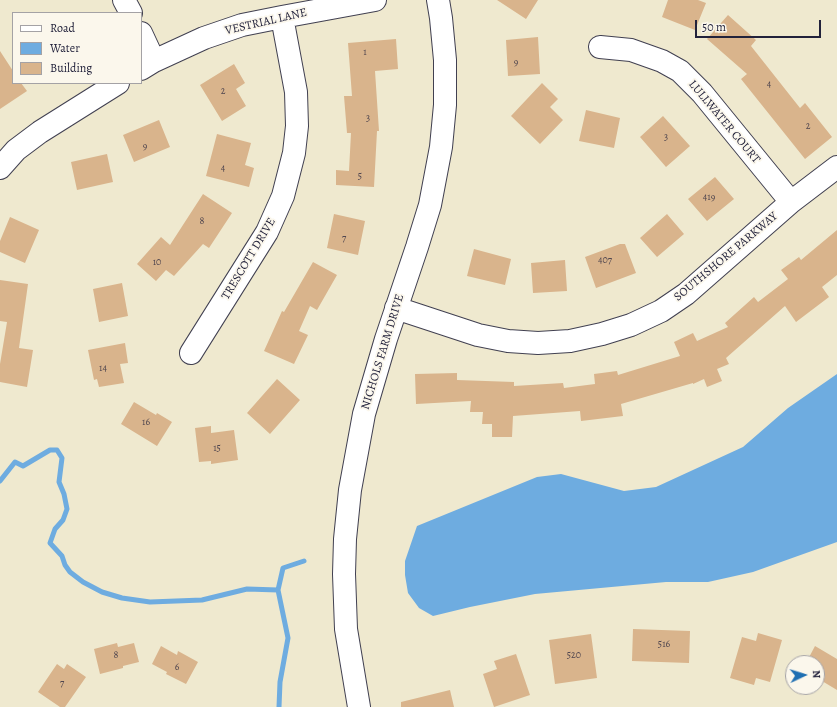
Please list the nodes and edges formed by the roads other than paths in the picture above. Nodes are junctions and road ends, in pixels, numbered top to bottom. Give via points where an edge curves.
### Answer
1 (124, 0) edge
2 (375, 0) edge
3 (438, 0) edge
4 (130, 12) edge
5 (282, 16) junction
6 (142, 38) edge
7 (600, 47) dead end
8 (148, 65) edge
9 (116, 84) edge
10 (837, 167) edge
11 (0, 168) edge
12 (790, 202) junction
13 (396, 308) junction
14 (191, 353) dead end
15 (359, 707) edge

1 - 4 street
2 - 5 street, VESTRIAL LANE
3 - 13 street, NICHOLS FARM DRIVE via 445,60 445,105 441,147 430,204
5 - 8 street, VESTRIAL LANE via 242,25 204,38
5 - 14 street, TRESCOTT DRIVE via 296,92 297,126 294,153 283,196 267,232
6 - 8 street
7 - 12 street, LULLWATER COURT via 631,50 662,61 680,71 702,93
9 - 11 street via 40,132 16,150
10 - 12 street, SOUTHSHORE PARKWAY
12 - 13 street, SOUTHSHORE PARKWAY via 686,294 661,311 631,325 602,334 538,343 508,341 478,335
13 - 15 street, NICHOLS FARM DRIVE via 364,414 350,490 345,539 346,629

